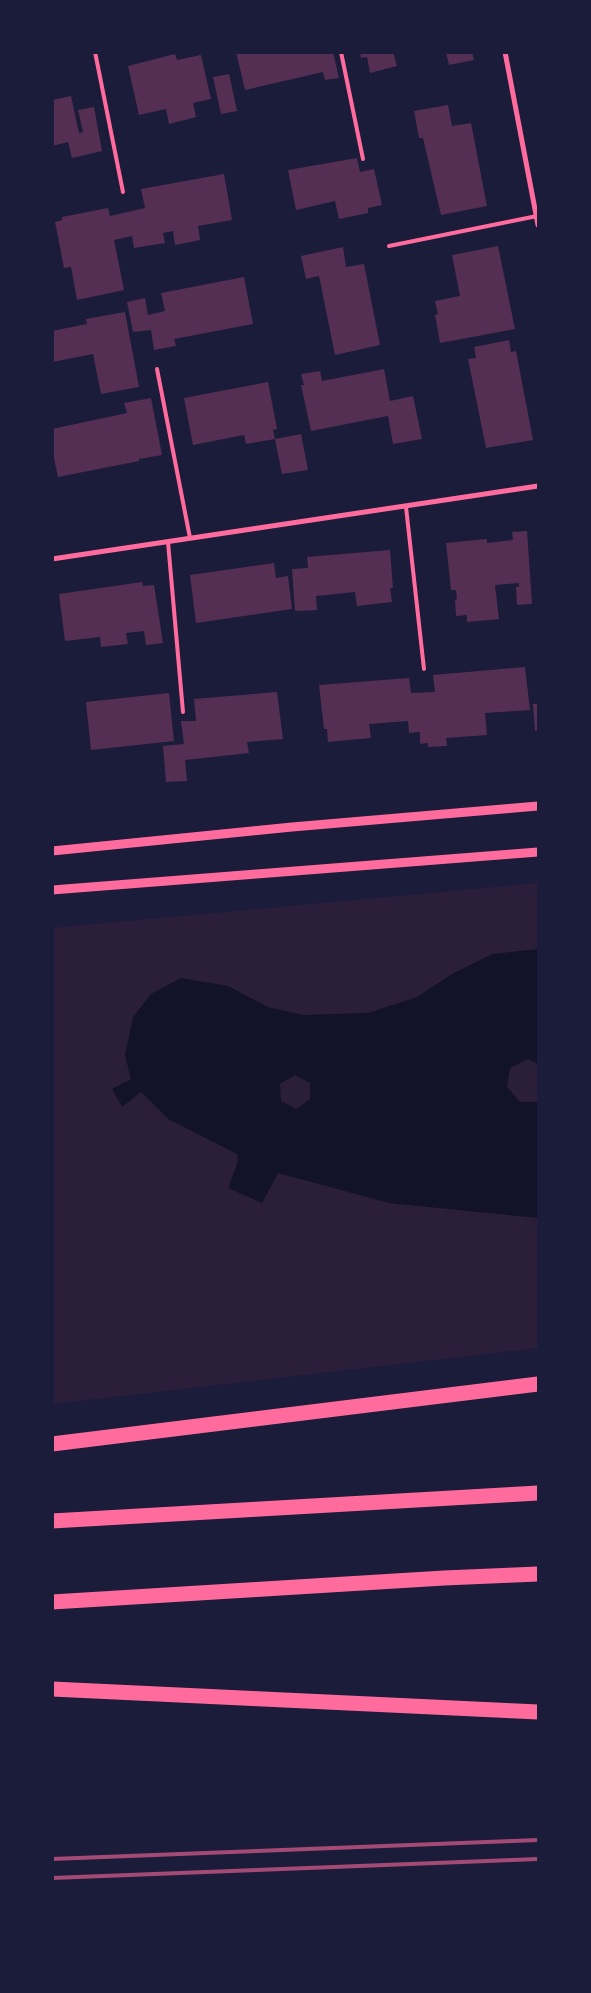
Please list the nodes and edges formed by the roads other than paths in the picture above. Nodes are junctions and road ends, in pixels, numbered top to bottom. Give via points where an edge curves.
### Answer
1 (95, 52) edge
2 (342, 52) edge
3 (505, 52) edge
4 (363, 158) dead end
5 (123, 192) dead end
6 (537, 216) junction
7 (538, 225) edge
8 (389, 246) dead end
9 (157, 369) dead end
10 (538, 486) edge
11 (406, 507) junction
12 (190, 538) junction
13 (168, 542) junction
14 (52, 559) edge
15 (424, 669) dead end
16 (183, 712) dead end
17 (538, 806) edge
18 (52, 851) edge
19 (538, 852) edge
20 (52, 890) edge
21 (538, 1384) edge
22 (52, 1444) edge
23 (538, 1493) edge
24 (52, 1521) edge
25 (538, 1574) edge
26 (52, 1602) edge
27 (52, 1689) edge
28 (538, 1712) edge

1 - 5 lane
2 - 4 lane
3 - 6 street
6 - 7 street
6 - 8 lane
9 - 12 lane
10 - 11 street
11 - 12 street
11 - 15 lane
12 - 13 street
13 - 14 street
13 - 16 lane
17 - 18 street
19 - 20 street
21 - 22 highway
23 - 24 highway
25 - 26 highway
27 - 28 highway

